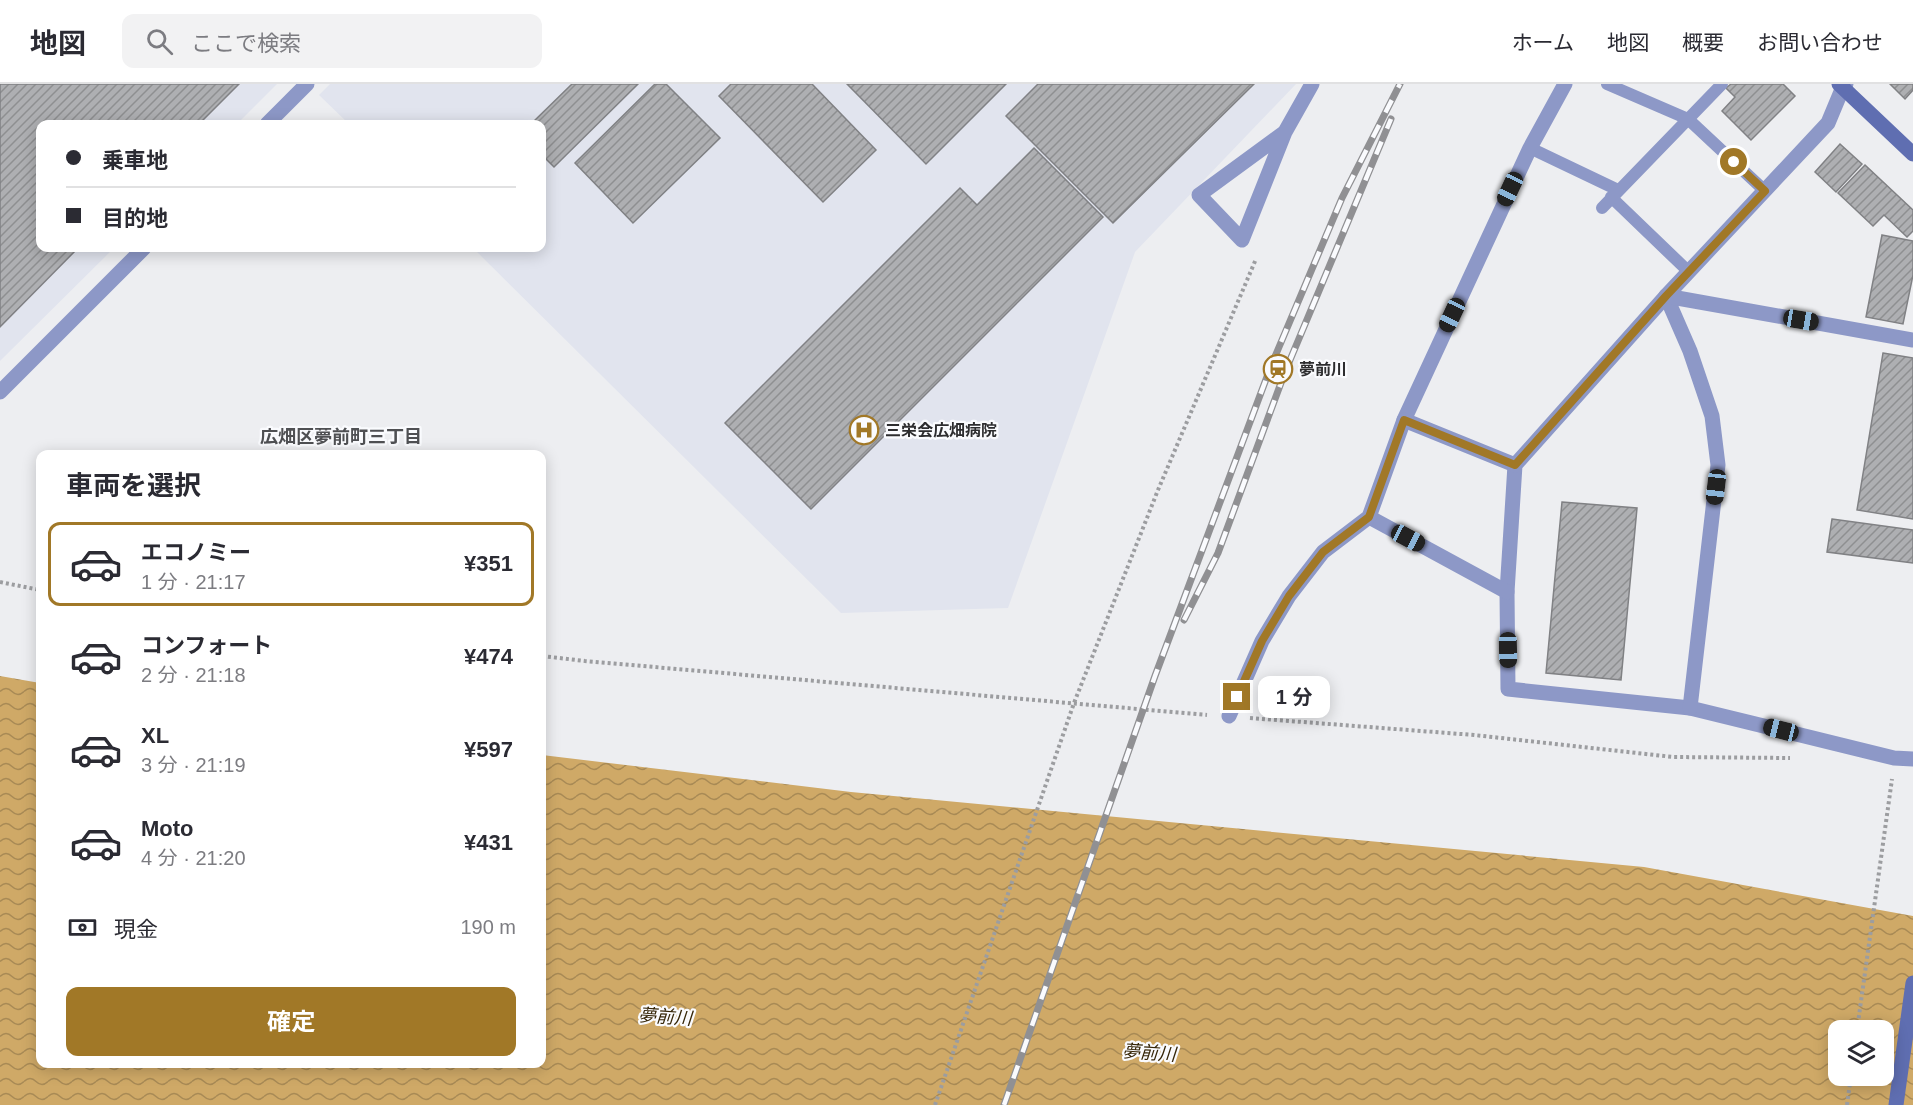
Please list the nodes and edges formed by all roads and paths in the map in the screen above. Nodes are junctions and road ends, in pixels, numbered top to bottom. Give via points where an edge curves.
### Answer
1 (307, 84) edge
2 (1312, 84) edge
3 (1565, 84) edge
4 (1607, 84) edge
5 (1722, 84) edge
6 (1843, 85) edge
7 (1688, 119) junction
8 (271, 120) edge
9 (1285, 132) junction
10 (1530, 148) junction
11 (1913, 154) edge
12 (1765, 191) junction
13 (1615, 194) junction
14 (1602, 208) dead end
15 (1242, 240) junction
16 (140, 252) edge
17 (1689, 272) junction
18 (1666, 296) junction
19 (1913, 340) edge
20 (0, 392) edge
21 (1404, 420) junction
22 (1515, 465) junction
23 (1369, 517) junction
24 (0, 582) edge
25 (36, 589) edge
26 (1507, 592) junction
27 (546, 656) edge
28 (1074, 703) junction
29 (1690, 708) junction
30 (1229, 716) junction
31 (1801, 758) dead end
32 (1894, 758) junction
33 (1913, 759) edge
34 (1913, 983) edge
35 (1858, 1020) edge
36 (1850, 1086) edge
37 (935, 1105) edge
38 (1847, 1105) edge
39 (1896, 1105) edge

1 - 8 street
2 - 9 street
3 - 10 street
4 - 7 lane
5 - 7 lane
6 - 11 main road
6 - 12 street via 1828,123
7 - 12 lane
7 - 13 lane
9 - 15 street
9 - 15 street via 1199,195
10 - 13 lane
10 - 21 street
12 - 17 street
13 - 14 lane
13 - 17 lane
15 - 28 path via 1259,251
16 - 20 street
17 - 18 street
18 - 19 street
18 - 22 street
18 - 29 street via 1712,416 1718,465
21 - 22 street
21 - 23 street
22 - 26 street
23 - 26 street
23 - 30 street via 1323,552 1289,596 1262,641
24 - 25 path
26 - 29 street via 1508,689
27 - 28 path
28 - 30 path
28 - 37 path
29 - 32 street
30 - 31 path via 1474,735 1672,757
32 - 33 street
32 - 35 path
34 - 39 main road
36 - 38 path

